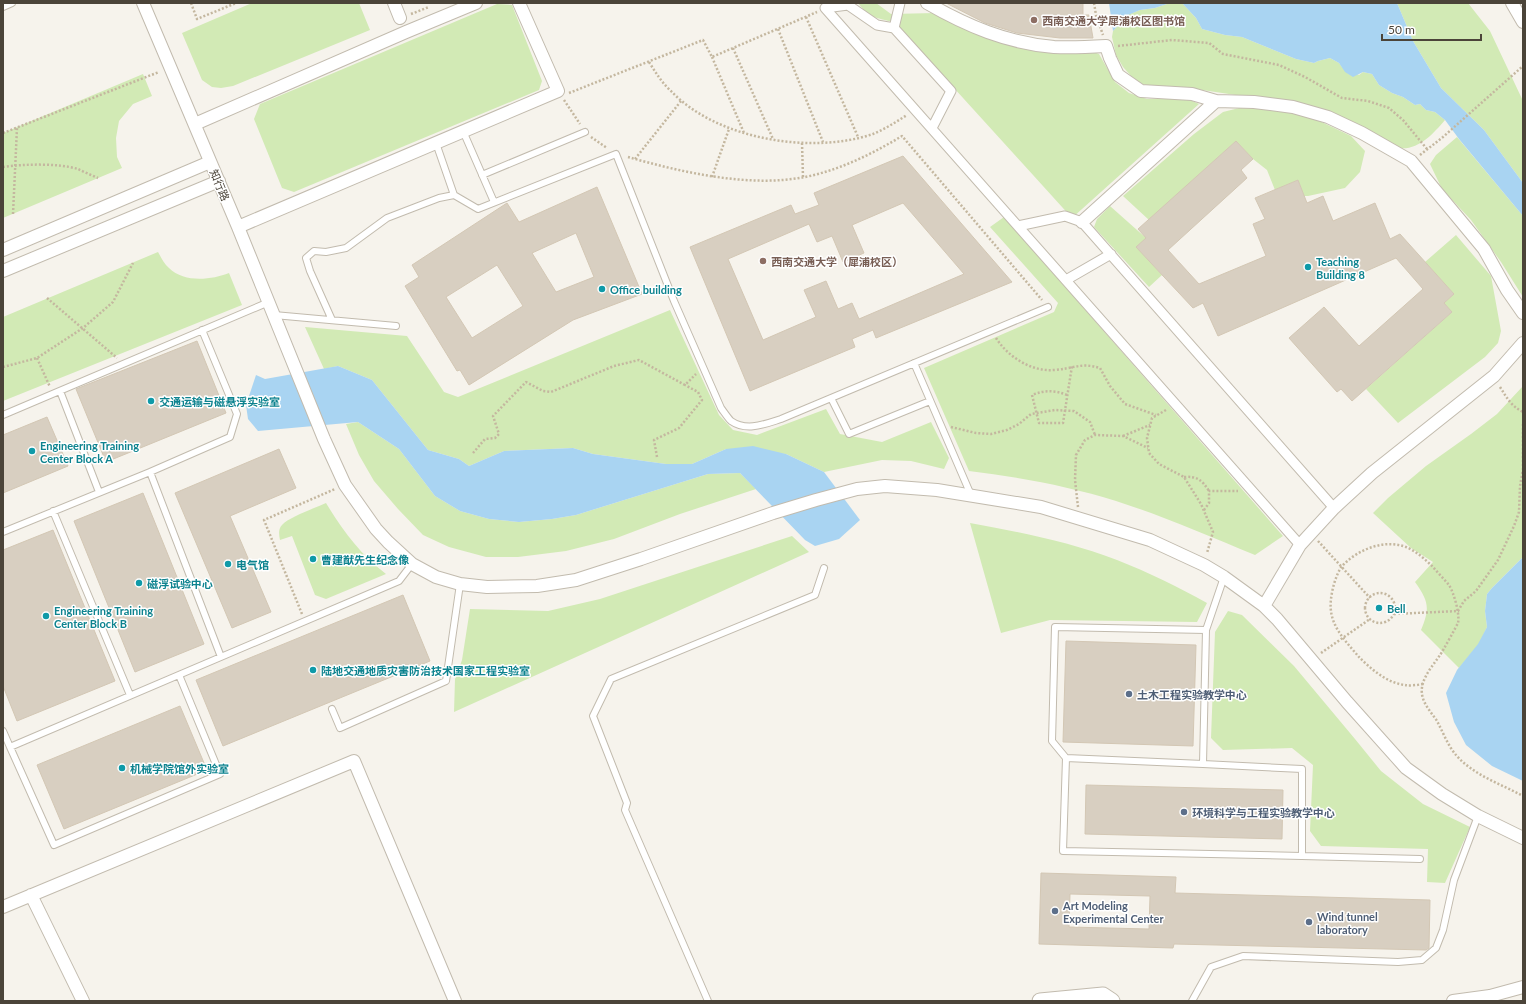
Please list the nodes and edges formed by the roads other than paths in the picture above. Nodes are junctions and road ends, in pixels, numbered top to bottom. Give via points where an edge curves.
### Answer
1 (12, 3) edge
2 (143, 3) edge
3 (394, 3) edge
4 (476, 3) edge
5 (519, 3) edge
6 (900, 3) edge
7 (927, 3) edge
8 (1512, 3) edge
9 (3, 7) edge
10 (400, 18) road end
11 (1523, 22) edge
12 (894, 28) junction
13 (1216, 101) junction
14 (195, 124) junction
15 (932, 128) junction
16 (463, 131) junction
17 (585, 132) road end
18 (436, 143) junction
19 (210, 162) junction
20 (482, 175) junction
21 (219, 181) junction
22 (454, 195) junction
23 (494, 202) junction
24 (1082, 222) junction
25 (238, 226) junction
26 (1018, 226) junction
27 (3, 250) edge
28 (1111, 254) junction
29 (3, 271) edge
30 (1066, 280) junction
31 (269, 302) junction
32 (1048, 307) road end
33 (1523, 313) edge
34 (274, 315) junction
35 (332, 320) junction
36 (396, 326) dead end
37 (202, 330) junction
38 (1523, 343) edge
39 (914, 363) junction
40 (57, 392) junction
41 (830, 398) junction
42 (930, 401) junction
43 (3, 415) edge
44 (150, 472) junction
45 (99, 492) junction
46 (971, 495) junction
47 (1334, 508) junction
48 (53, 512) junction
49 (3, 532) edge
50 (1300, 545) junction
51 (412, 564) junction
52 (824, 568) dead end
53 (1224, 577) junction
54 (460, 584) junction
55 (1264, 606) junction
56 (1206, 630) junction
57 (221, 657) junction
58 (179, 675) junction
59 (130, 695) junction
60 (332, 709) dead end
61 (3, 731) edge
62 (10, 746) junction
63 (1066, 758) junction
64 (1203, 764) junction
65 (1478, 816) junction
66 (1523, 838) edge
67 (1302, 856) junction
68 (1420, 859) dead end
69 (30, 895) junction
70 (3, 907) edge
71 (1523, 987) edge
72 (1107, 998) edge
73 (1475, 1000) edge
74 (83, 1001) edge
75 (455, 1001) edge
76 (708, 1001) edge
77 (1040, 1001) edge
78 (1192, 1001) edge
79 (1453, 1001) edge

1 - 9 lane
2 - 14 street, 知行路
3 - 10 street
4 - 14 street
5 - 16 street via 558,91
6 - 12 street
7 - 13 street via 998,37 1055,47 1106,46 1118,75 1141,91 1192,94
8 - 11 street
12 - 15 street via 951,91
12 - 15 street via 877,25 848,5 825,8
13 - 24 street
13 - 33 street via 1293,107 1328,117 1362,133 1411,162 1484,248
14 - 19 street, 知行路
15 - 26 street
16 - 18 street
16 - 20 lane
17 - 20 lane
18 - 22 lane
18 - 25 street
19 - 21 street, 知行路
19 - 27 street
20 - 23 lane
21 - 25 street, 知行路
21 - 29 street
22 - 23 lane via 478,208
22 - 35 lane via 439,198 387,218 346,248 326,252 314,251 306,258
23 - 41 lane via 616,154 674,301 721,408 731,420 745,427 759,426
24 - 26 street via 1065,216
24 - 28 street
25 - 31 street, 知行路
26 - 30 street
28 - 30 street
28 - 47 street
30 - 50 street
31 - 34 street, 知行路
31 - 37 lane
32 - 39 lane
34 - 35 lane
34 - 51 street, 知行路 via 345,485 376,529
35 - 36 lane
37 - 40 lane
37 - 44 lane via 237,414 230,437
38 - 47 street via 1494,376 1372,473
39 - 41 lane
39 - 42 lane
40 - 43 lane
40 - 45 lane
41 - 42 lane via 849,434
42 - 46 lane
44 - 45 lane
44 - 57 lane
45 - 48 lane
46 - 53 street, 知行路 via 1041,507 1150,540
46 - 54 street, 知行路 via 913,487 885,486 857,490 773,513 576,580 537,586 488,587
47 - 50 street
48 - 49 lane
48 - 59 lane
50 - 55 street
51 - 54 street, 知行路 via 436,577
51 - 57 lane via 399,581
52 - 76 lane via 815,595 611,679 593,716 627,803 625,810
53 - 55 street, 知行路
53 - 56 lane
54 - 60 lane via 446,681 340,728
55 - 65 street, 知行路 via 1406,768
56 - 63 lane via 1055,627 1052,741
56 - 64 lane
57 - 58 lane
58 - 59 lane
58 - 62 lane via 220,774 54,845
59 - 62 lane
61 - 62 lane
63 - 64 lane
63 - 67 lane via 1063,851
64 - 67 lane via 1302,769
65 - 66 street, 知行路
65 - 78 lane via 1454,880 1443,930 1436,948 1422,960 1398,962 1243,956 1211,967
67 - 68 lane
69 - 70 street
69 - 74 street
69 - 75 street via 354,761
71 - 73 street
72 - 77 street
73 - 79 street

